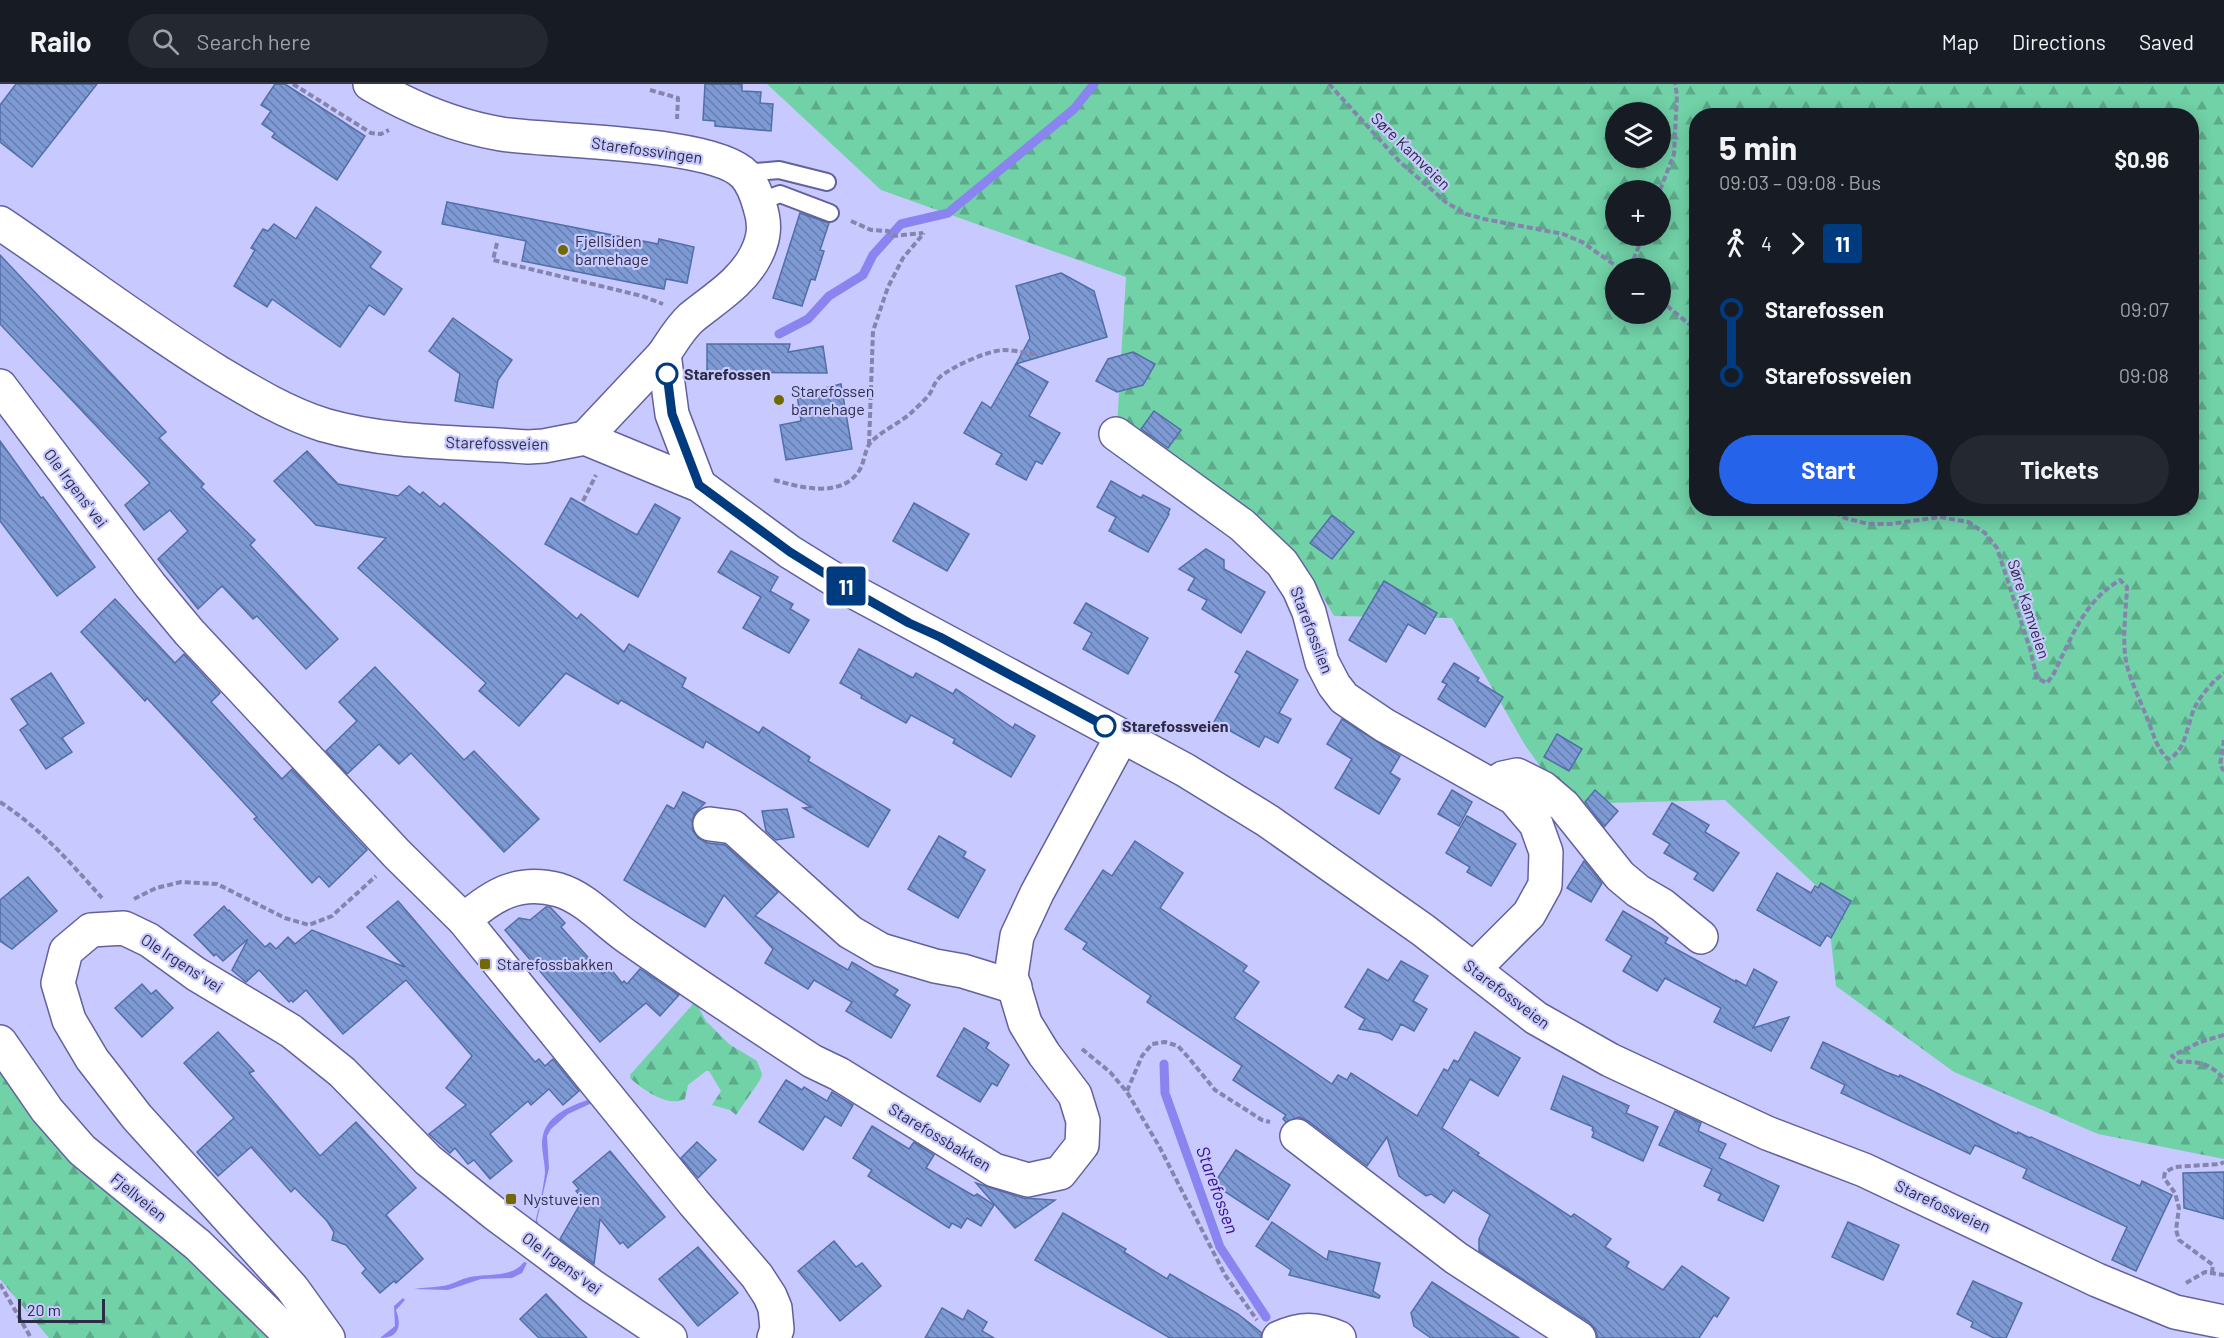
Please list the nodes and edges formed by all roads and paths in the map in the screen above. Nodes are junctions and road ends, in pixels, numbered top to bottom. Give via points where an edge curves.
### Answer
1 (293, 84) edge
2 (370, 84) edge
3 (1329, 84) edge
4 (1675, 84) edge
5 (650, 90) dead end
6 (669, 121) dead end
7 (389, 126) dead end
8 (744, 174) junction
9 (1664, 180) edge
10 (827, 182) dead end
11 (759, 202) junction
12 (830, 213) joint
13 (0, 222) edge
14 (497, 243) dead end
15 (1605, 258) edge
16 (1671, 309) edge
17 (695, 316) junction
18 (1689, 324) edge
19 (664, 354) junction
20 (1035, 354) dead end
21 (0, 386) edge
22 (1116, 434) dead end
23 (585, 438) junction
24 (869, 445) junction
25 (774, 480) dead end
26 (699, 485) junction
27 (1841, 516) edge
28 (2224, 673) edge
29 (1122, 736) junction
30 (2224, 740) edge
31 (2224, 771) edge
32 (1493, 785) junction
33 (0, 801) edge
34 (710, 824) dead end
35 (397, 854) junction
36 (104, 901) dead end
37 (126, 903) dead end
38 (464, 920) junction
39 (1701, 937) dead end
40 (1474, 969) junction
41 (1015, 987) junction
42 (2224, 1035) edge
43 (0, 1042) edge
44 (1079, 1046) dead end
45 (2224, 1079) edge
46 (1127, 1092) junction
47 (1262, 1120) dead end
48 (1297, 1136) dead end
49 (2224, 1162) edge
50 (2212, 1273) dead end
51 (0, 1284) edge
52 (2224, 1322) edge
53 (1269, 1330) edge
54 (31, 1338) edge
55 (293, 1338) edge
56 (328, 1338) edge
57 (669, 1338) edge
58 (774, 1338) edge
59 (1339, 1338) edge
60 (1579, 1338) edge

1 - 7 path via 371,133 381,134
2 - 8 street, Starefossvingen via 397,100 471,127 508,135 690,153 722,162
3 - 15 path, Søre Kamveien via 1400,162 1447,203 1484,219 1563,234
4 - 9 path via 1674,154
5 - 6 path via 678,99 677,119
8 - 10 lane via 779,170
8 - 11 street
11 - 12 lane via 780,194
11 - 17 street via 764,227 756,254 745,273
12 - 24 path via 893,236 924,233 903,258 876,318
13 - 23 street, Starefossveien via 205,364 275,406 325,425 382,437 528,447
14 - 17 path via 493,260 642,296
16 - 18 path
17 - 19 street via 678,332
19 - 23 street
19 - 26 street via 672,414
20 - 24 path via 1001,350 979,356 941,376 918,406
21 - 35 street, Ole Irgens' vei via 189,632
22 - 32 street, Starefosslien via 1242,525 1282,563 1309,612 1322,662 1344,698 1384,725
23 - 26 street, Starefossveien
24 - 25 path via 855,477 833,487 810,489
26 - 29 street, Starefossveien via 790,552 856,593
27 - 28 path, Søre Kamveien via 1868,524 1940,517 1968,522 1985,533 1997,548 2037,678 2042,682 2053,675 2086,609 2120,580 2127,587 2125,639 2131,680 2156,743 2168,759 2180,749 2196,705
29 - 40 street, Starefossveien via 1268,821
29 - 41 street, Starefossbakken via 1017,936 1011,976
30 - 31 path via 2220,765
32 - 39 street via 1503,777 1517,775 1542,788 1564,806 1620,876
32 - 40 street, Starefosslien via 1514,798 1536,824 1546,852 1545,885 1529,914
33 - 36 path via 54,845
34 - 41 street via 734,827 850,932 881,950
35 - 37 path via 332,916 309,925 285,918 217,884 181,882 156,888
35 - 38 street, Ole Irgens' vei
38 - 41 street, Starefossbakken via 509,889 560,891 812,1060 994,1170 1028,1180 1060,1173 1082,1145 1083,1121 1075,1095 1025,1023
38 - 58 street, Ole Irgens' vei via 757,1276 775,1308
40 - 52 street, Starefossveien via 1536,1018 1569,1038 1711,1108 1864,1170 2163,1308
42 - 45 path via 2172,1056 2179,1062 2198,1061 2215,1069
43 - 55 street, Fjellveien via 47,1110 82,1150 198,1245
44 - 46 path
46 - 47 path via 1142,1056 1152,1044 1166,1042 1178,1046 1215,1090
46 - 53 path via 1225,1275
48 - 60 street via 1456,1258
49 - 50 path via 2175,1167 2164,1178 2175,1193 2179,1208 2179,1240 2213,1265
51 - 54 path
53 - 59 street via 1303,1329
56 - 57 street, Ole Irgens' vei via 292,1288 137,1117 74,1029 58,983 66,951 91,930 124,928 149,940 196,974 291,1031 342,1072 428,1160 592,1286

